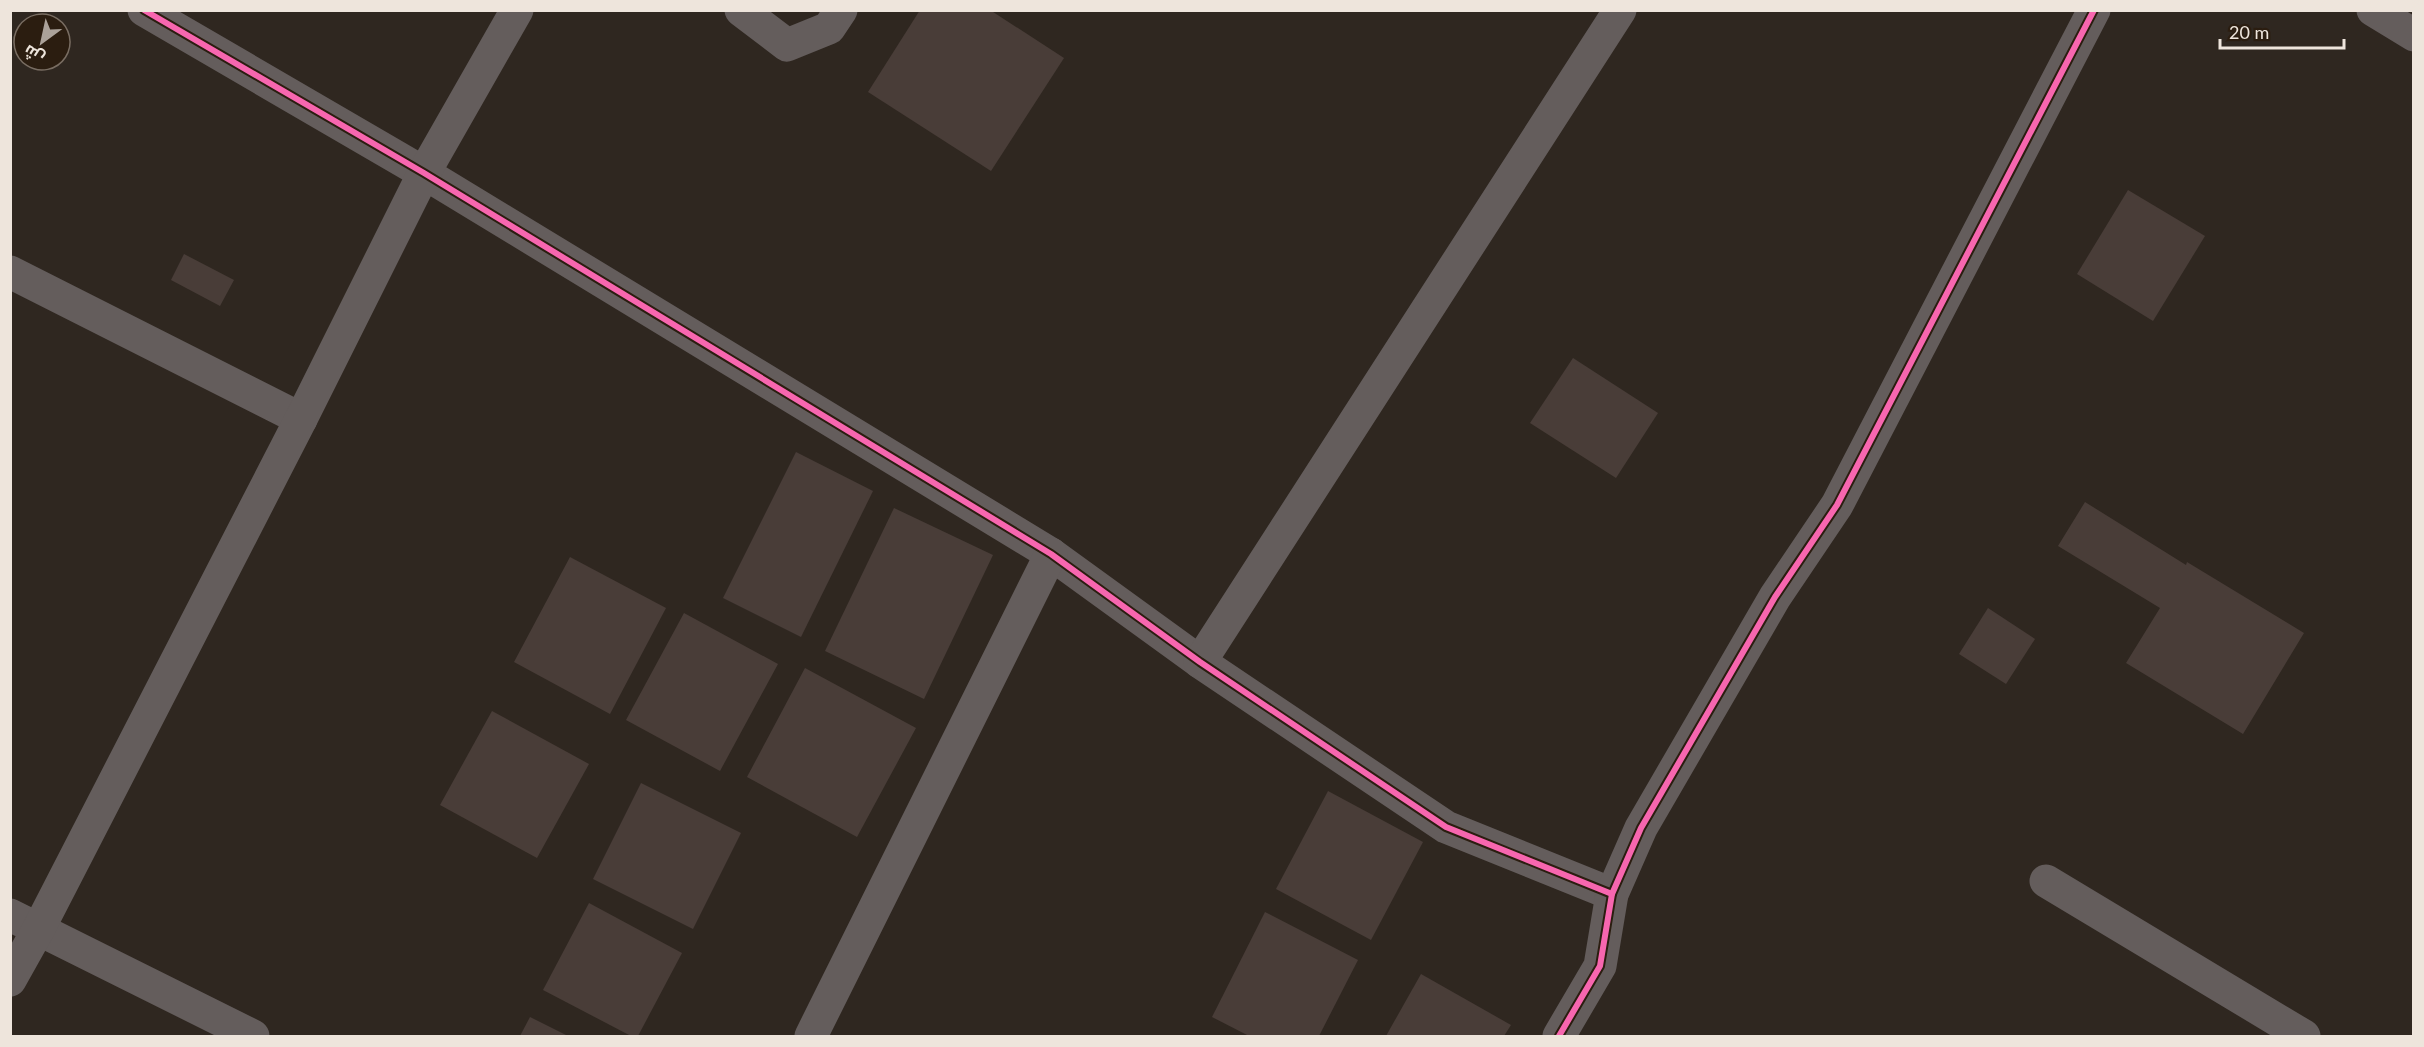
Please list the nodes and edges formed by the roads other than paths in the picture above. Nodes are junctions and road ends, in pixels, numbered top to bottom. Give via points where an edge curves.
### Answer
1 (144, 10) edge
2 (517, 10) edge
3 (741, 10) edge
4 (841, 10) edge
5 (1620, 10) edge
6 (2094, 10) edge
7 (2373, 10) edge
8 (2414, 35) edge
9 (424, 173) junction
10 (10, 272) edge
11 (301, 419) junction
12 (1051, 554) junction
13 (1200, 662) junction
14 (2046, 881) dead end
15 (1612, 894) junction
16 (24, 923) edge
17 (10, 980) edge
18 (253, 1036) edge
19 (811, 1036) edge
20 (1559, 1036) edge
21 (2304, 1036) edge

1 - 9 street
2 - 9 street
3 - 4 street via 787,45 830,28
5 - 13 street
6 - 15 street via 1837,505 1774,597 1641,828
7 - 8 street
9 - 11 street
9 - 12 street
10 - 11 street
11 - 16 street
12 - 13 street
12 - 19 street
13 - 15 street via 1446,827
14 - 21 street
15 - 20 street via 1600,966
16 - 17 street
16 - 18 street

